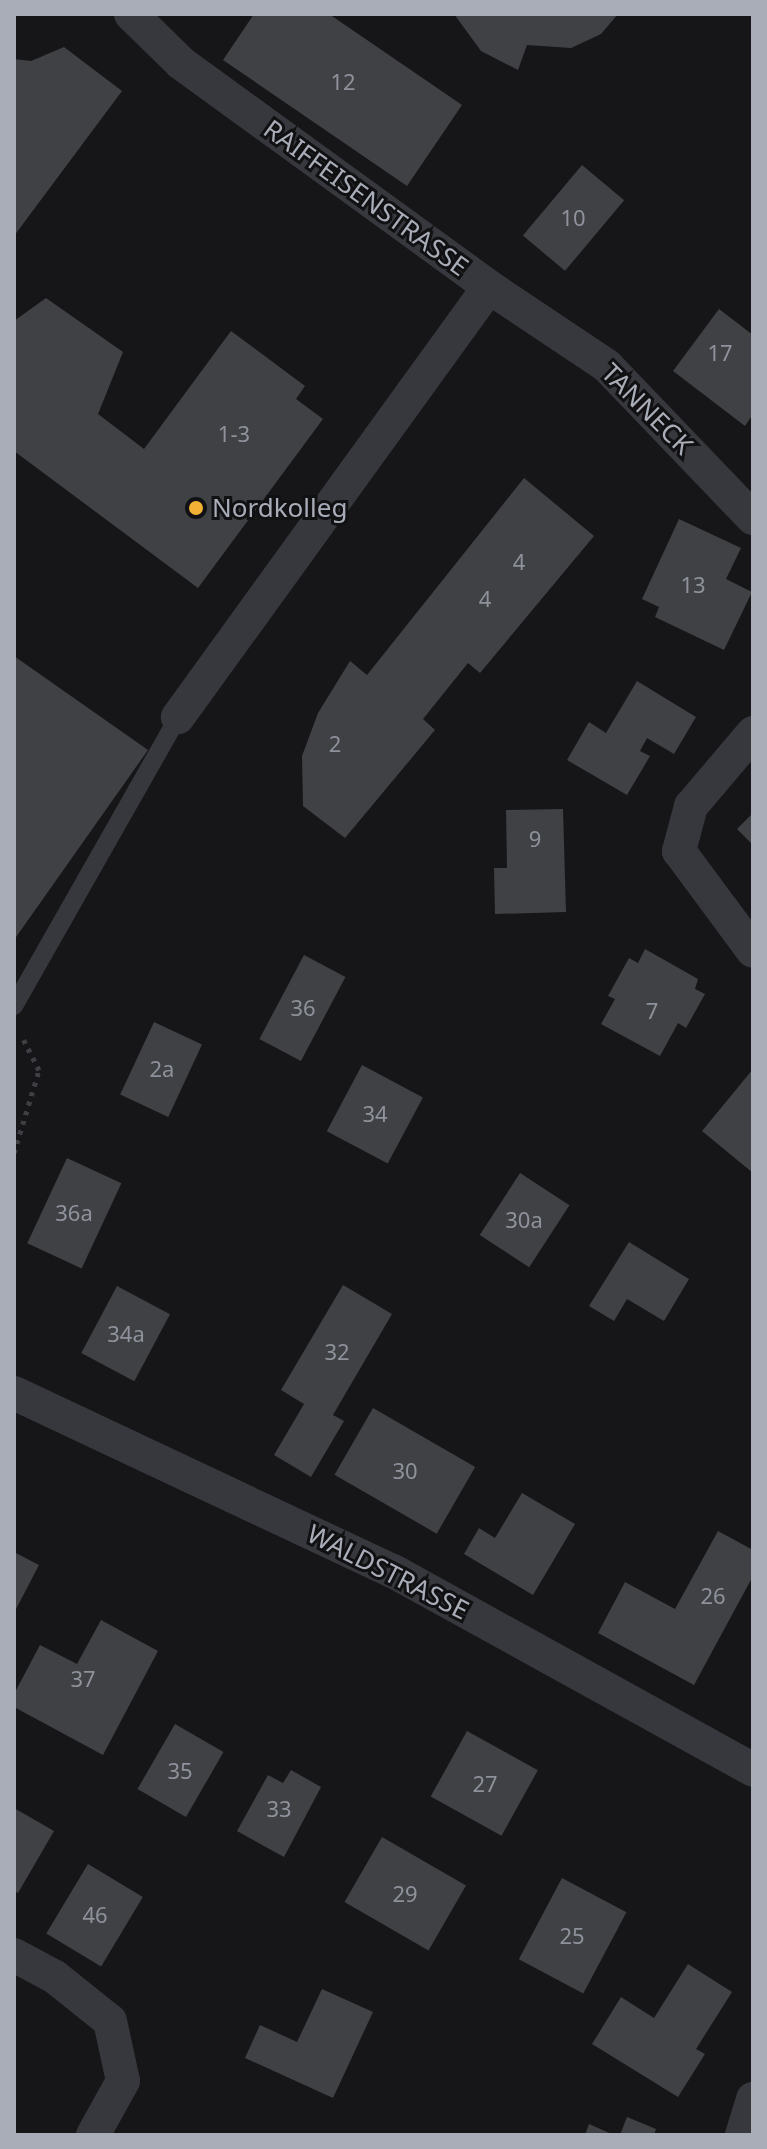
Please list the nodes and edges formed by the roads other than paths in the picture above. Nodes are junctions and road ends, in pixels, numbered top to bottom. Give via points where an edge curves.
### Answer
1 (131, 14) edge
2 (489, 287) junction
3 (753, 518) edge
4 (178, 717) joint
5 (753, 733) edge
6 (753, 951) edge
7 (14, 1006) edge
8 (14, 1393) edge
9 (753, 1770) edge
10 (14, 1955) edge
11 (753, 2099) edge
12 (93, 2135) edge
13 (742, 2135) edge

1 - 2 street, RAIFFEISENSTRASSE via 181,63
2 - 3 street, TANNECK via 607,366
2 - 4 street, RAIFFEISENSTRASSE
4 - 7 lane
5 - 6 street via 691,806 679,851
8 - 9 street, WALDSTRASSE via 393,1571
10 - 12 street via 55,1977 110,2021 123,2081
11 - 13 street

